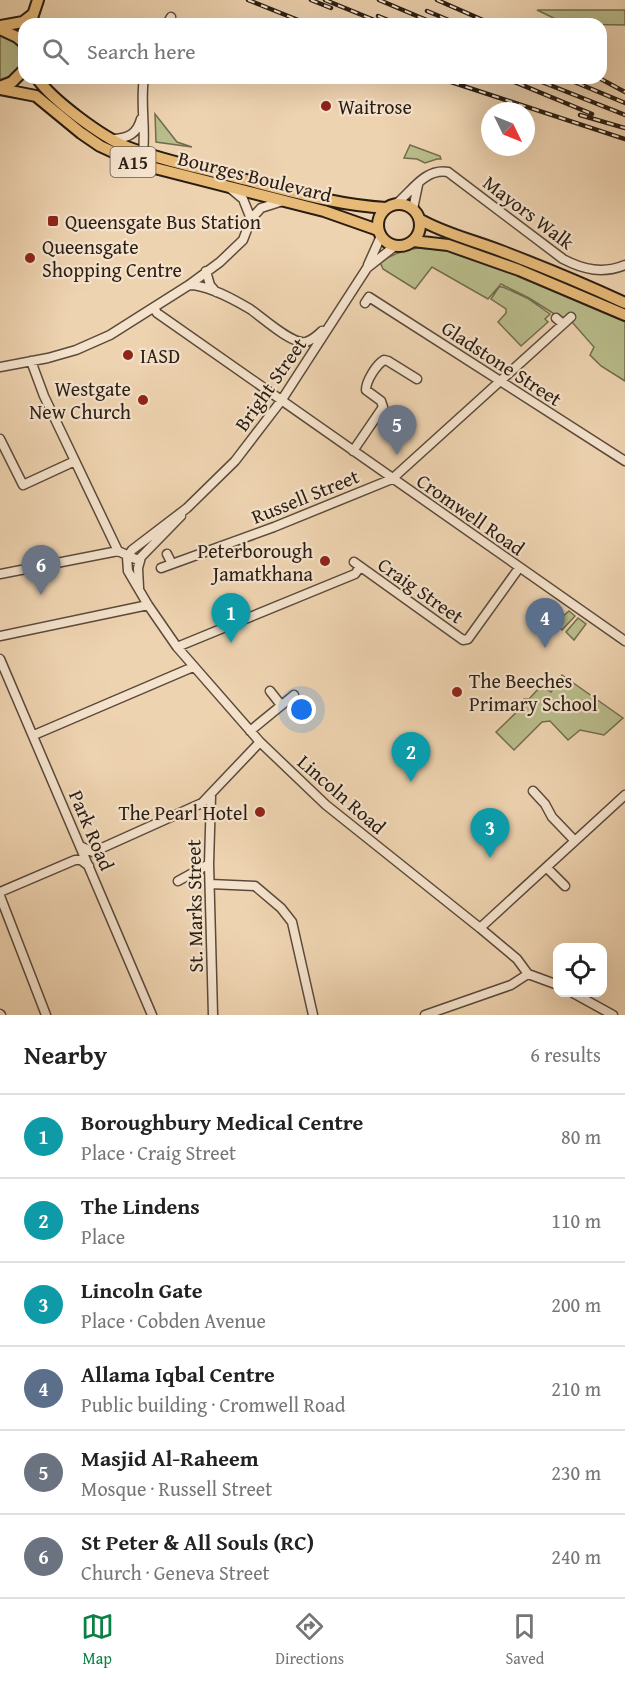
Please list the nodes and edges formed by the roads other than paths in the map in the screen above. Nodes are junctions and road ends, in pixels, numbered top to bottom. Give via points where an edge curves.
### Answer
1 (38, 0) edge
2 (31, 18) edge
3 (18, 23) edge
4 (0, 28) edge
5 (18, 38) edge
6 (18, 76) edge
7 (42, 84) edge
8 (144, 84) edge
9 (0, 88) edge
10 (142, 116) junction
11 (114, 139) junction
12 (143, 152) junction
13 (124, 158) junction
14 (419, 181) junction
15 (231, 189) junction
16 (283, 201) junction
17 (391, 206) junction
18 (413, 209) junction
19 (251, 219) junction
20 (419, 219) junction
21 (380, 233) junction
22 (412, 241) junction
23 (396, 246) junction
24 (625, 265) edge
25 (367, 268) junction
26 (206, 271) junction
27 (189, 285) junction
28 (216, 293) junction
29 (365, 303) dead end
30 (625, 303) edge
31 (154, 308) junction
32 (625, 315) edge
33 (571, 317) dead end
34 (333, 320) junction
35 (31, 361) junction
36 (0, 367) edge
37 (417, 379) dead end
38 (499, 381) junction
39 (281, 401) junction
40 (0, 439) edge
41 (353, 451) junction
42 (625, 460) edge
43 (75, 461) junction
44 (392, 479) junction
45 (187, 508) junction
46 (112, 536) junction
47 (118, 550) junction
48 (130, 553) junction
49 (167, 554) dead end
50 (141, 558) junction
51 (172, 564) junction
52 (161, 568) dead end
53 (519, 568) junction
54 (0, 574) edge
55 (139, 590) junction
56 (148, 605) junction
57 (0, 636) edge
58 (625, 641) edge
59 (177, 647) junction
60 (0, 659) edge
61 (193, 667) junction
62 (270, 692) dead end
63 (294, 695) dead end
64 (282, 705) junction
65 (250, 731) junction
66 (34, 735) junction
67 (260, 742) junction
68 (533, 791) dead end
69 (625, 795) edge
70 (211, 796) junction
71 (575, 841) junction
72 (82, 847) junction
73 (93, 852) junction
74 (209, 864) junction
75 (90, 866) junction
76 (547, 868) junction
77 (178, 881) dead end
78 (210, 884) junction
79 (565, 886) dead end
80 (0, 894) edge
81 (480, 928) junction
82 (528, 974) junction
83 (553, 983) edge
84 (580, 997) edge
85 (46, 1015) edge
86 (152, 1015) edge
87 (213, 1015) edge
88 (313, 1015) edge
89 (425, 1015) edge
90 (613, 1015) edge

1 - 2 main road
3 - 4 main road
4 - 5 main road
6 - 9 main road
7 - 11 main road, Bourges Boulevard / A15 via 82,120
8 - 10 street
9 - 13 main road, Bourges Boulevard / A15 via 36,96 81,133
10 - 11 street via 133,134
10 - 12 street
11 - 12 main road, Bourges Boulevard / A15
12 - 13 street
12 - 17 main road, Bourges Boulevard / A15 via 350,205
13 - 15 main road, Bourges Boulevard / A15
14 - 17 street, Mayors Walk
14 - 18 street
14 - 24 street, Mayors Walk via 428,174 448,172 569,262 599,271
15 - 16 main road, Bourges Boulevard / A15
15 - 19 street via 243,199
16 - 19 street via 261,208
16 - 21 main road, Bourges Boulevard / A15 via 324,211
17 - 18 main road, A15
17 - 21 main road via 379,218
18 - 20 main road
19 - 26 street via 243,240
20 - 22 main road via 419,231
20 - 30 main road
21 - 23 main road, A15 via 385,241
21 - 25 street, Bright Street
22 - 23 main road
22 - 32 main road via 448,245
23 - 25 street, Bright Street
25 - 34 street, Bright Street
26 - 27 street
26 - 28 street
27 - 28 street
27 - 31 street
28 - 34 street via 248,308 293,340 306,342
29 - 38 street, Gladstone Street via 369,297
31 - 35 street via 97,342
31 - 39 street, Cromwell Road
33 - 38 street, Russell Street via 560,321
34 - 39 street, Bright Street
35 - 36 street
35 - 43 street
37 - 41 street via 384,360 380,362 366,390 384,407
38 - 42 street, Gladstone Street
38 - 44 street, Russell Street
39 - 41 street, Cromwell Road
39 - 45 street, Bright Street via 240,455
40 - 43 street via 23,484
41 - 44 street, Cromwell Road
43 - 46 street
44 - 51 street, Russell Street
44 - 53 street, Cromwell Road
45 - 48 street, Bright Street
45 - 50 street, Bright Street
46 - 47 street
46 - 48 street
47 - 48 street
47 - 54 street
48 - 50 street
48 - 55 street, Lincoln Road via 128,571
49 - 51 street
50 - 55 street
51 - 52 street, Russell Street
53 - 58 street, Cromwell Road
53 - 59 street, Craig Street via 468,639 463,640 357,564 355,574
55 - 56 street, Lincoln Road
56 - 57 street
56 - 59 street, Lincoln Road
59 - 61 street, Lincoln Road
60 - 66 street, Park Road
61 - 65 street, Lincoln Road
61 - 66 street
62 - 64 street
63 - 64 street
64 - 65 street
65 - 67 street, Lincoln Road
66 - 72 street, Park Road
67 - 70 street
67 - 81 street, Lincoln Road via 326,805
68 - 71 street
69 - 71 street
70 - 73 street via 194,808
70 - 74 street, St. Marks Street
71 - 76 street
72 - 73 street
72 - 75 street, Park Road
73 - 75 street
74 - 77 street
74 - 78 street, St. Marks Street
75 - 80 street via 75,860
75 - 86 street, Park Road
76 - 79 street
76 - 81 street
78 - 87 street, St. Marks Street
78 - 88 street via 255,886 281,908 292,922
80 - 85 street
81 - 82 street, Lincoln Road
82 - 83 street, Lincoln Road
82 - 89 street via 511,985
84 - 90 street

